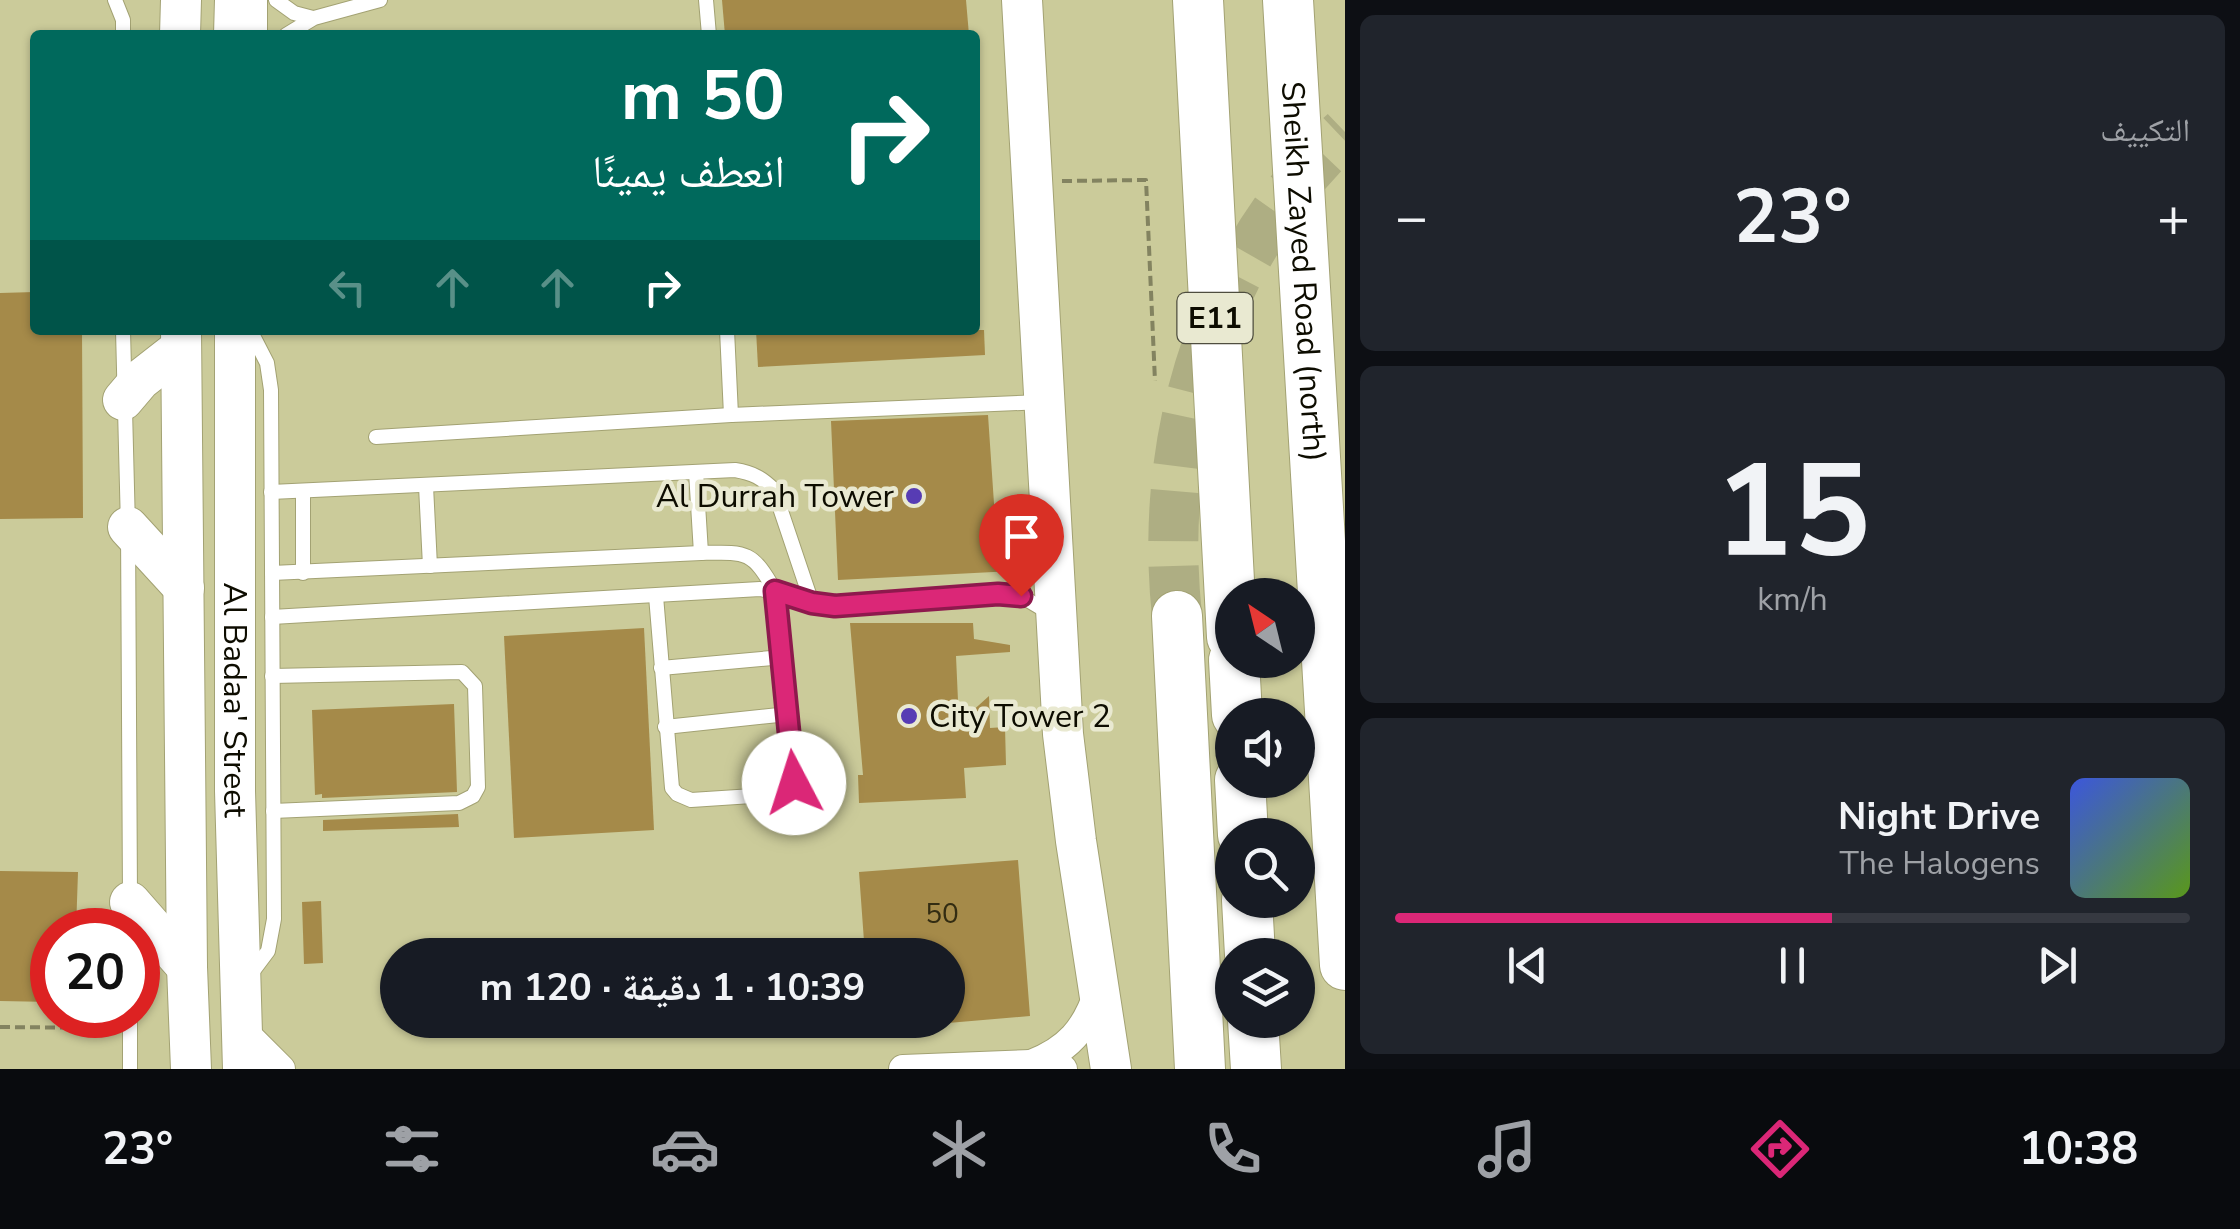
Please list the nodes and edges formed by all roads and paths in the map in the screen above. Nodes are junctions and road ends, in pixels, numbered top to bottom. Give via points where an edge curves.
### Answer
1 (116, 0) edge
2 (235, 0) edge
3 (260, 0) edge
4 (276, 0) edge
5 (380, 0) edge
6 (706, 0) edge
7 (1022, 0) edge
8 (1198, 0) edge
9 (1288, 0) edge
10 (314, 18) junction
11 (124, 30) edge
12 (234, 30) edge
13 (260, 30) edge
14 (294, 30) edge
15 (709, 30) edge
16 (1032, 181) junction
17 (123, 335) edge
18 (234, 335) edge
19 (253, 335) edge
20 (727, 335) edge
21 (181, 339) edge
22 (1155, 382) dead end
23 (123, 400) junction
24 (1044, 402) junction
25 (730, 415) junction
26 (376, 438) dead end
27 (696, 472) junction
28 (426, 486) junction
29 (272, 492) junction
30 (302, 492) junction
31 (128, 527) junction
32 (701, 553) junction
33 (430, 566) junction
34 (303, 572) junction
35 (272, 574) junction
36 (1229, 578) edge
37 (184, 588) junction
38 (775, 591) junction
39 (656, 596) junction
40 (812, 603) junction
41 (1176, 616) tunnel mouth
42 (272, 617) junction
43 (1055, 620) junction
44 (782, 657) junction
45 (661, 668) junction
46 (272, 676) junction
47 (788, 714) junction
48 (665, 726) junction
49 (273, 811) junction
50 (1343, 884) edge
51 (130, 908) edge
52 (160, 943) edge
53 (1345, 965) edge
54 (187, 967) junction
55 (1100, 986) junction
56 (240, 988) junction
57 (30, 1026) edge
58 (0, 1027) edge
59 (130, 1038) edge
60 (1254, 1038) edge
61 (242, 1049) edge
62 (1032, 1066) edge
63 (130, 1069) edge
64 (191, 1069) edge
65 (281, 1069) edge
66 (903, 1069) edge
67 (1063, 1069) edge
68 (1111, 1069) edge
69 (1200, 1069) edge
70 (1256, 1069) edge

1 - 11 lane
2 - 12 main road
3 - 13 lane
4 - 10 lane
5 - 10 lane
6 - 15 lane
7 - 16 main road
8 - 36 highway, E11
9 - 50 highway, Sheikh Zayed Road (north)
10 - 14 lane
16 - 22 path via 1146,180
16 - 24 main road
17 - 23 lane
18 - 56 main road, Al Badaa' Street
19 - 29 lane via 270,377
20 - 25 lane
21 - 23 main road
21 - 37 main road, Al Badaa' Street
23 - 31 lane
24 - 25 lane
24 - 43 main road
25 - 26 lane
27 - 28 lane
27 - 32 lane
27 - 40 lane via 750,472 774,490
28 - 30 lane
28 - 33 lane
29 - 30 lane
29 - 35 lane
30 - 34 lane
31 - 37 main road
31 - 51 lane
32 - 33 lane
32 - 38 lane via 751,556
33 - 34 lane
34 - 35 lane
35 - 42 lane
37 - 54 main road, Al Badaa' Street
38 - 39 lane
38 - 40 lane
38 - 44 lane
39 - 42 lane
39 - 45 lane
40 - 43 lane via 998,594 1026,599
41 - 69 highway
42 - 46 lane
43 - 55 main road via 1071,805
44 - 45 lane
44 - 47 lane
45 - 48 lane
46 - 49 lane
46 - 49 lane via 462,672 476,686 478,786 460,803
47 - 48 lane
47 - 48 lane via 794,783 776,796 691,800 677,794 669,780
49 - 56 lane via 274,931 263,960
50 - 53 highway, Sheikh Zayed Road (north)
52 - 54 main road
54 - 64 main road, Al Badaa' Street
55 - 62 street via 1082,1030
55 - 68 main road
56 - 61 main road, Al Badaa' Street
57 - 58 path
59 - 63 lane
60 - 70 highway
61 - 65 street
62 - 66 street
62 - 67 street

